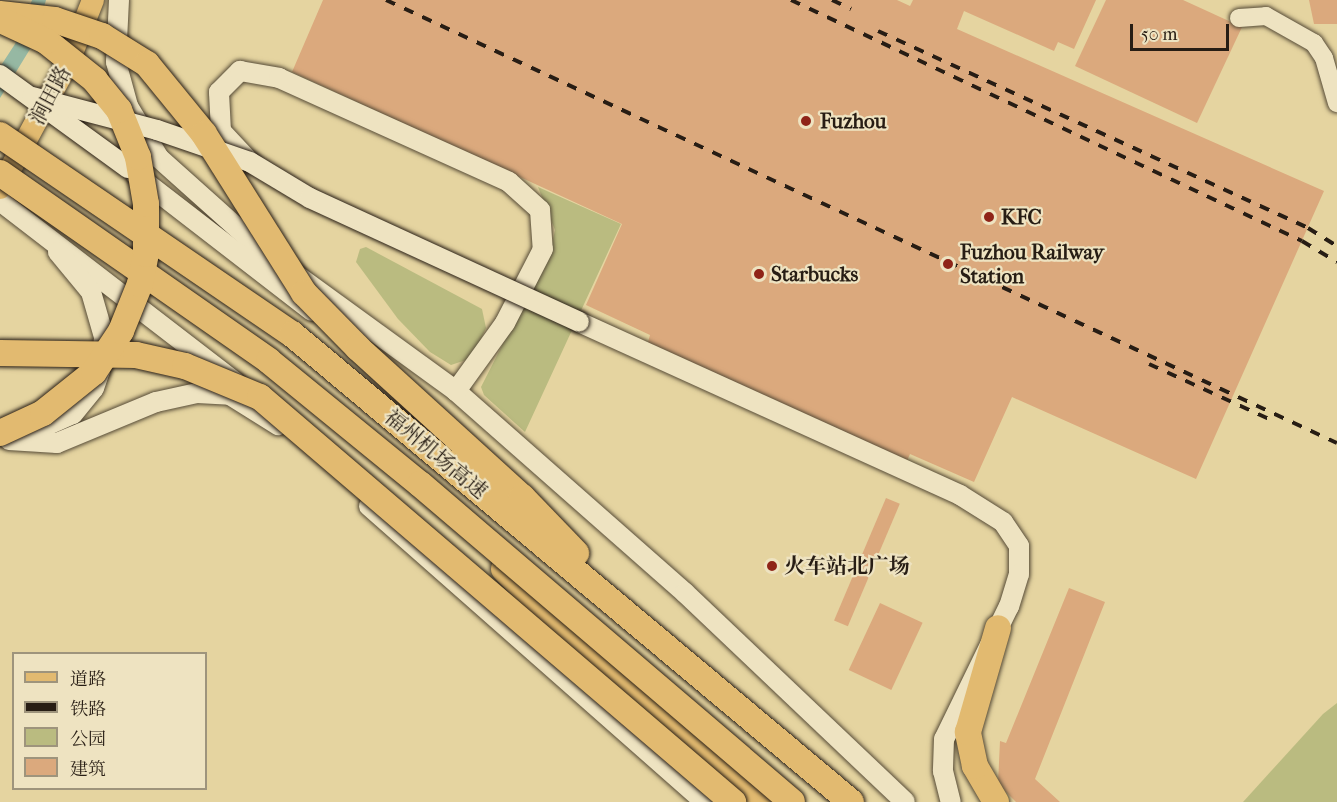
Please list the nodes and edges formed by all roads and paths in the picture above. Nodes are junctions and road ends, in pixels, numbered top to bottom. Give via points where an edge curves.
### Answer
1 (93, 0) edge
2 (118, 0) edge
3 (0, 14) edge
4 (1239, 18) dead end
5 (0, 20) edge
6 (1297, 34) junction
7 (1337, 50) edge
8 (0, 75) edge
9 (32, 97) junction
10 (1337, 103) edge
11 (0, 135) edge
12 (250, 162) junction
13 (0, 173) edge
14 (0, 188) edge
15 (0, 201) edge
16 (36, 225) junction
17 (0, 353) edge
18 (456, 391) junction
19 (278, 425) junction
20 (0, 427) edge
21 (0, 432) edge
22 (0, 440) edge
23 (420, 484) junction
24 (998, 628) junction
25 (661, 643) junction
26 (705, 802) edge
27 (733, 802) edge
28 (766, 802) edge
29 (792, 802) edge
30 (851, 802) edge
31 (906, 802) edge
32 (951, 802) edge
33 (996, 802) edge

1 - 14 main road, 涧田路 via 69,61
2 - 18 main road via 116,62 128,106 159,158 262,250
3 - 25 highway, bridge via 64,23 102,36 147,64 204,134 304,293 358,348 522,497
4 - 6 street via 1266,16
5 - 21 highway, bridge via 54,47 95,80 118,111 138,157 146,204 146,254 140,284 121,331 94,372 43,413
6 - 7 street
6 - 10 street via 1320,50
8 - 9 main road, bridge
9 - 12 main road, bridge via 157,130
9 - 18 main road, bridge via 303,306
11 - 25 highway, 福州机场高速, bridge via 292,334
12 - 18 main road via 221,131 219,92 240,71 279,78 509,182 540,210 543,249 505,323
12 - 24 main road, bridge via 355,219 994,513 1013,534 1021,559 1016,589
13 - 23 highway, 福州机场高速, bridge via 269,361
15 - 16 main road
16 - 19 main road via 228,374
16 - 20 main road via 91,292 104,337 104,353 94,388 73,414 41,428
17 - 27 highway, bridge via 136,355 184,366 260,398
18 - 31 main road via 685,593
19 - 22 main road via 230,395 197,393 156,402 57,443
19 - 26 main road
23 - 28 highway, bridge via 601,666
23 - 29 highway, 福州机场高速, bridge
24 - 32 main road via 944,739 943,771
24 - 33 highway via 968,732 975,766
25 - 30 highway, 福州机场高速, bridge

